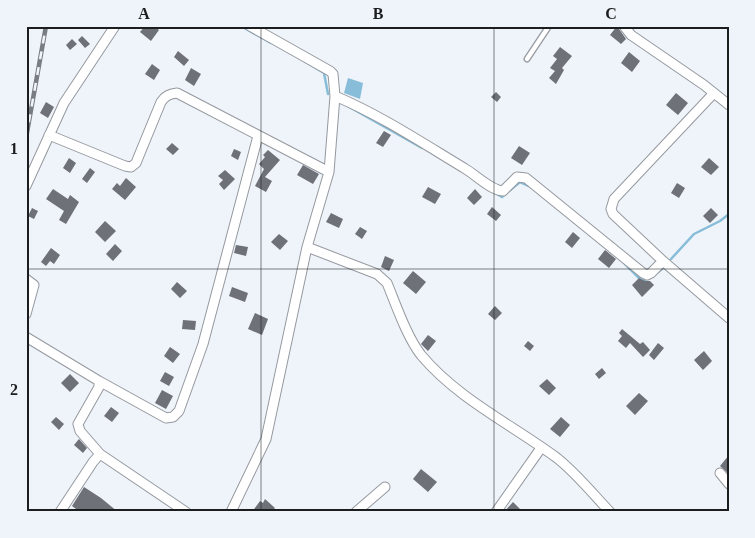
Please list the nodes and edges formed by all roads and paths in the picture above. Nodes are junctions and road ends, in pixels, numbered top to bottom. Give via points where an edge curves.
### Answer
1 (115, 26) edge
2 (250, 26) edge
3 (549, 26) edge
4 (624, 26) edge
5 (527, 59) dead end
6 (714, 93) junction
7 (335, 96) junction
8 (729, 106) edge
9 (49, 135) junction
10 (258, 136) junction
11 (329, 172) junction
12 (26, 186) edge
13 (307, 247) junction
14 (663, 261) junction
15 (26, 279) edge
16 (26, 314) edge
17 (729, 318) edge
18 (26, 337) edge
19 (99, 381) junction
20 (541, 448) junction
21 (100, 454) junction
22 (720, 473) dead end
23 (729, 484) edge
24 (385, 487) dead end
25 (60, 512) edge
26 (186, 512) edge
27 (230, 512) edge
28 (356, 512) edge
29 (496, 512) edge
30 (610, 512) edge

1 - 9 street via 64,103
2 - 7 street via 330,71
3 - 5 lane
4 - 6 street via 631,35
6 - 8 street
6 - 14 street via 612,203 613,214
7 - 11 street
7 - 14 street via 367,110 498,190 504,191 517,177 526,178 643,273 651,273
9 - 10 street via 131,167 136,163 161,102 177,93
9 - 12 street
10 - 11 street
10 - 19 street via 203,344 178,411 173,417 166,418
11 - 13 street
13 - 20 street via 383,278 420,353 459,392
13 - 27 street via 266,439
14 - 17 street
15 - 16 street via 34,285
18 - 19 street
19 - 21 street via 99,387 78,424 80,431
20 - 29 street
20 - 30 street via 564,464
21 - 25 street
21 - 26 street
22 - 23 street
24 - 28 street

